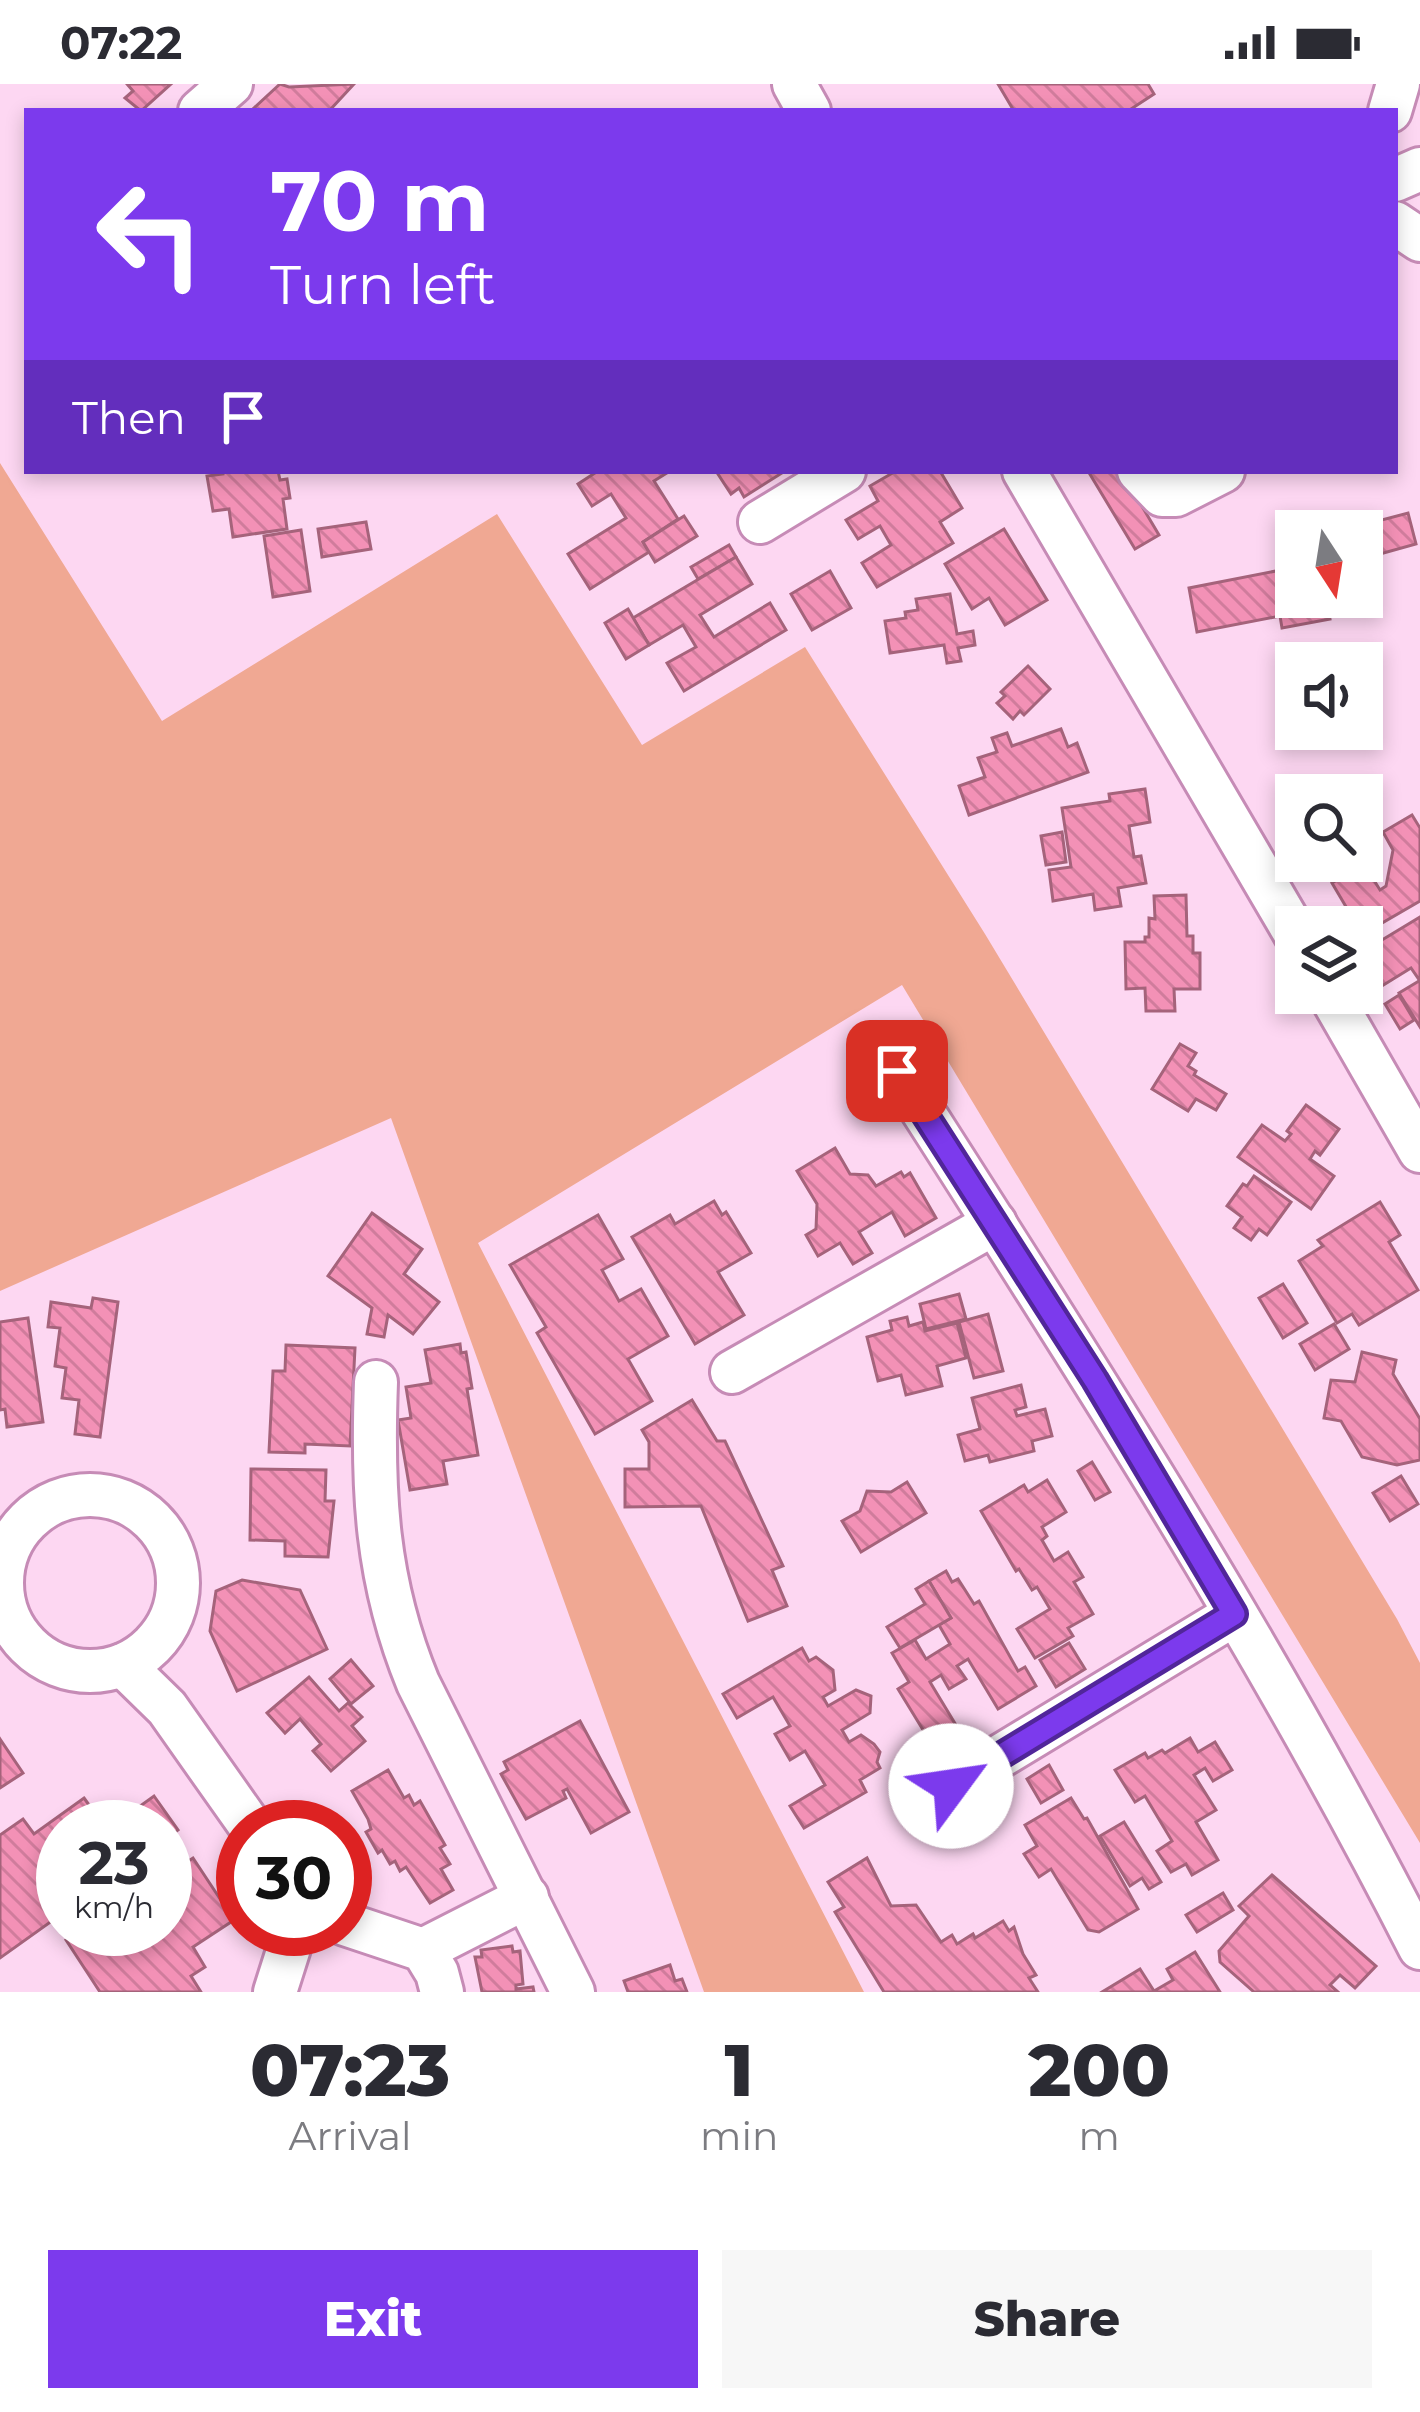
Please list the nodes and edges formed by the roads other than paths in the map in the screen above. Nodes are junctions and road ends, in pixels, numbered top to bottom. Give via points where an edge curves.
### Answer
1 (231, 84) edge
2 (203, 108) edge
3 (839, 474) edge
4 (1026, 474) edge
5 (1141, 474) edge
6 (1216, 474) edge
7 (760, 522) dead end
8 (1279, 906) edge
9 (1341, 1014) edge
10 (897, 1071) dead end
11 (1420, 1151) edge
12 (995, 1223) junction
13 (732, 1372) dead end
14 (376, 1382) dead end
15 (1234, 1614) junction
16 (123, 1665) junction
17 (951, 1786) dead end
18 (232, 1800) edge
19 (527, 1897) junction
20 (372, 1933) edge
21 (1420, 1948) edge
22 (423, 1949) junction
23 (287, 1956) edge
24 (275, 1992) edge
25 (442, 1992) edge
26 (573, 1992) edge

1 - 2 street
3 - 7 street
4 - 8 street
5 - 6 street via 1162,495 1176,495
9 - 11 street
10 - 12 street
12 - 13 street
12 - 15 street
14 - 19 street via 374,1490 398,1636
15 - 17 street
15 - 21 street
16 - 16 street via 65,1668 39,1656 5,1609 7,1551 44,1507 71,1496 129,1503 170,1543 178,1600 167,1628
16 - 18 street via 167,1708
19 - 22 street
19 - 26 street
20 - 22 street
22 - 25 street
23 - 24 street

